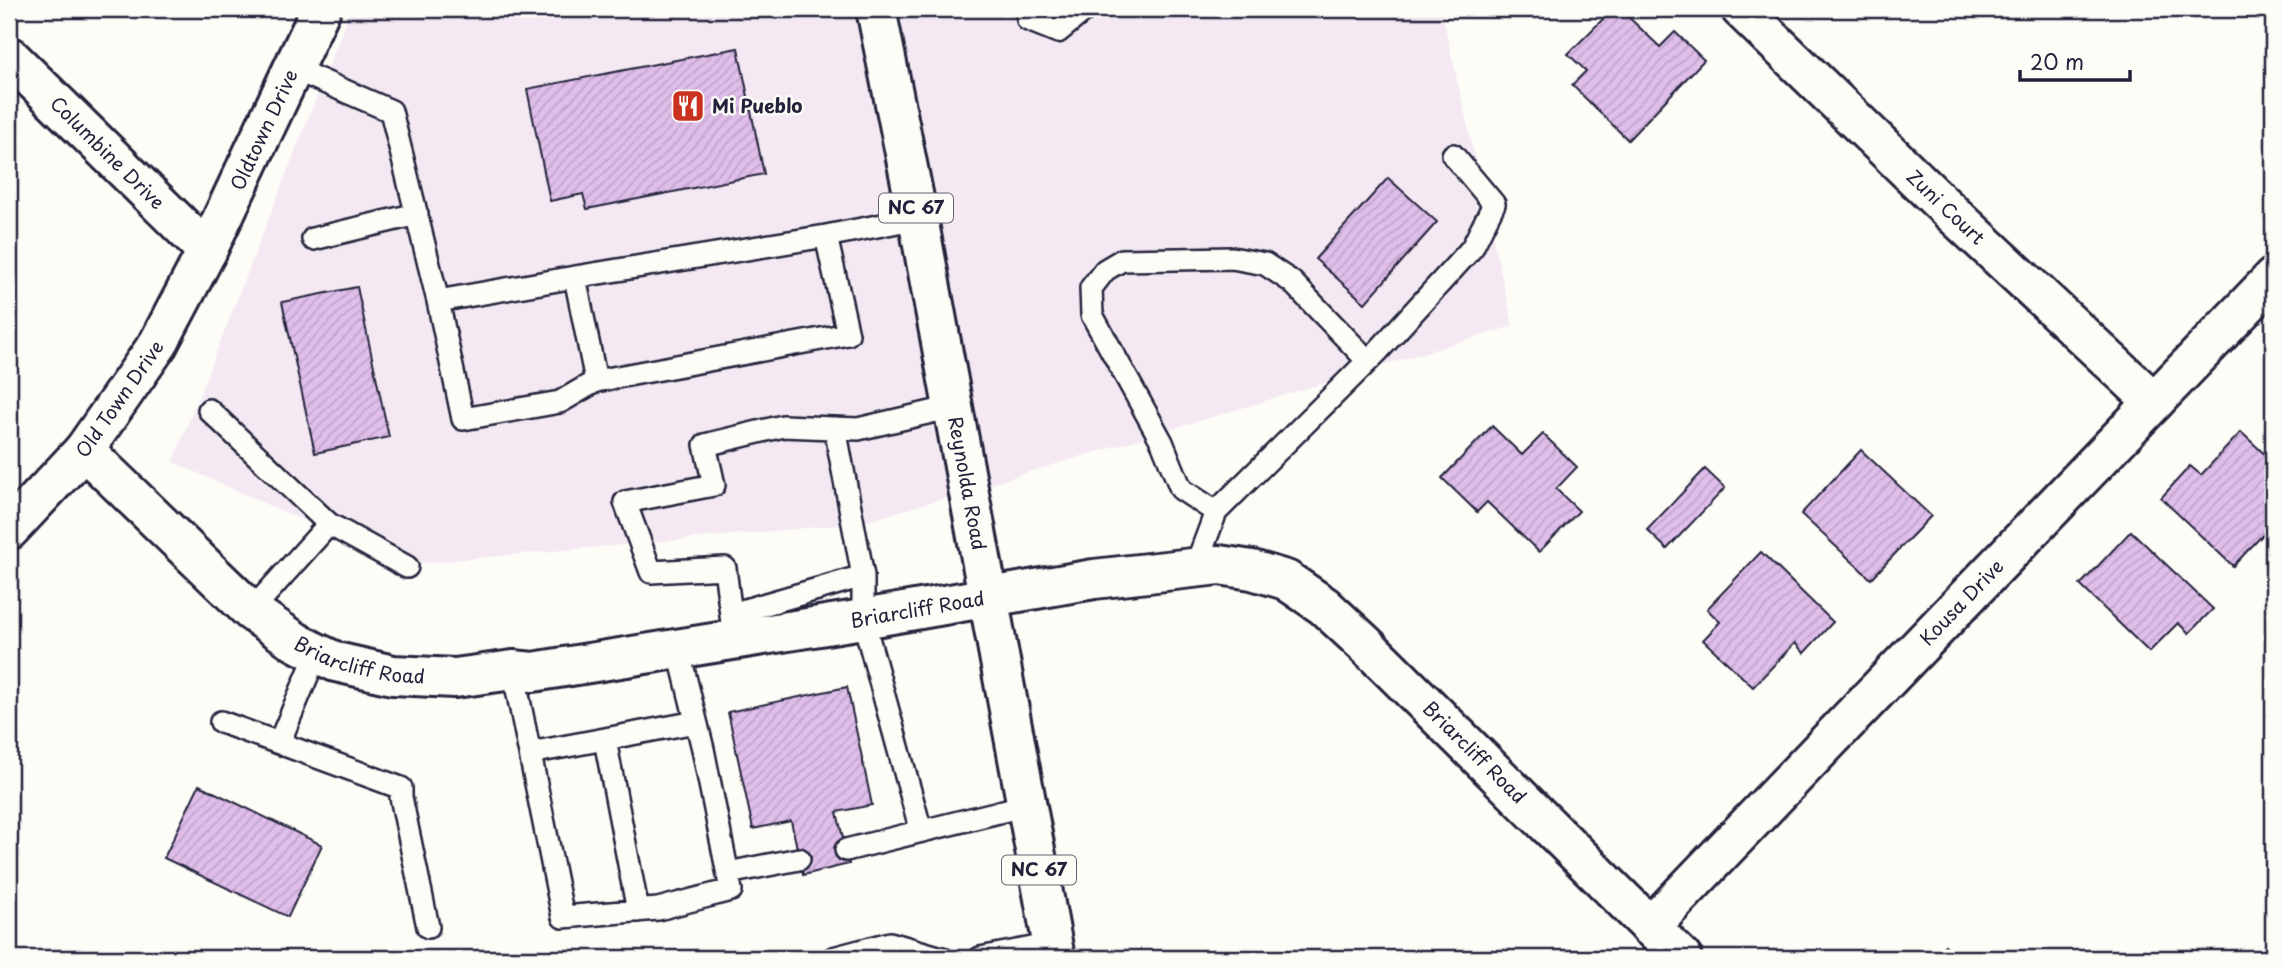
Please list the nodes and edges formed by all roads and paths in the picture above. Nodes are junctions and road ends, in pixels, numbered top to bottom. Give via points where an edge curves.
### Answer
1 (321, 9) edge
2 (876, 9) edge
3 (1026, 9) edge
4 (1086, 9) edge
5 (1741, 9) edge
6 (9, 56) edge
7 (292, 68) junction
8 (1454, 155) dead end
9 (416, 214) junction
10 (918, 218) junction
11 (826, 236) junction
12 (313, 239) dead end
13 (206, 251) junction
14 (575, 277) junction
15 (2273, 278) edge
16 (438, 301) junction
17 (1368, 361) junction
18 (596, 381) junction
19 (2154, 402) junction
20 (953, 407) junction
21 (209, 410) dead end
22 (835, 428) junction
23 (84, 450) junction
24 (1216, 513) junction
25 (329, 524) junction
26 (9, 530) edge
27 (407, 567) dead end
28 (1195, 568) junction
29 (863, 576) junction
30 (988, 596) junction
31 (251, 611) junction
32 (863, 619) junction
33 (732, 627) junction
34 (678, 648) junction
35 (317, 653) junction
36 (513, 670) junction
37 (221, 722) dead end
38 (696, 722) junction
39 (605, 740) junction
40 (279, 743) junction
41 (530, 753) junction
42 (1027, 805) junction
43 (921, 831) junction
44 (846, 850) dead end
45 (799, 859) dead end
46 (728, 873) junction
47 (638, 911) junction
48 (1650, 926) junction
49 (428, 927) dead end
50 (1054, 951) edge
51 (833, 958) edge
52 (942, 958) edge
53 (980, 958) edge
54 (1682, 958) edge

1 - 7 street, Oldtown Drive
2 - 10 street, Reynolda Road / NC 67
3 - 4 lane via 1028,20 1058,32
5 - 19 street, Zuni Court
6 - 13 street, Columbine Drive
7 - 9 lane via 391,111
7 - 13 street, Oldtown Drive
8 - 17 lane via 1494,204 1472,248
9 - 12 lane
9 - 16 lane
10 - 11 lane
10 - 20 street, Reynolda Road / NC 67
11 - 14 lane
11 - 18 lane via 848,334
13 - 23 street, Old Town Drive via 158,344
14 - 16 lane
14 - 18 lane
15 - 19 street, Kousa Drive
16 - 18 lane via 463,419 560,402
17 - 24 lane
17 - 24 lane via 1292,282 1265,264 1232,258 1122,260 1105,270 1091,288 1092,315 1162,442 1181,489
19 - 48 street, Kousa Drive
20 - 22 lane via 858,429
20 - 30 street, Reynolda Road / NC 67
21 - 25 lane
22 - 29 lane
22 - 33 lane via 783,426 705,445 714,485 625,502 651,572 724,568
23 - 26 street, Old Town Drive
23 - 31 street, Briarcliff Road
24 - 28 lane
25 - 27 lane
25 - 31 lane
28 - 30 street, Briarcliff Road
28 - 48 street, Briarcliff Road via 1219,565 1286,580 1324,607
29 - 32 lane
29 - 33 lane
30 - 32 street, Briarcliff Road
30 - 42 street, Reynolda Road / NC 67
31 - 35 street, Briarcliff Road
32 - 33 street, Briarcliff Road
32 - 43 lane
33 - 34 street, Briarcliff Road
34 - 36 street, Briarcliff Road via 533,672
34 - 38 lane
35 - 36 street, Briarcliff Road via 393,675 455,678
35 - 40 lane
36 - 41 lane
37 - 40 lane
38 - 39 lane
38 - 46 lane
39 - 41 lane
39 - 47 lane
40 - 49 lane via 401,788
41 - 47 lane via 563,916
42 - 43 lane
42 - 50 street, Reynolda Road / NC 67
43 - 44 lane
45 - 46 lane
46 - 47 lane via 732,890
48 - 54 street, Briarcliff Road
50 - 53 lane
51 - 52 lane via 890,943

